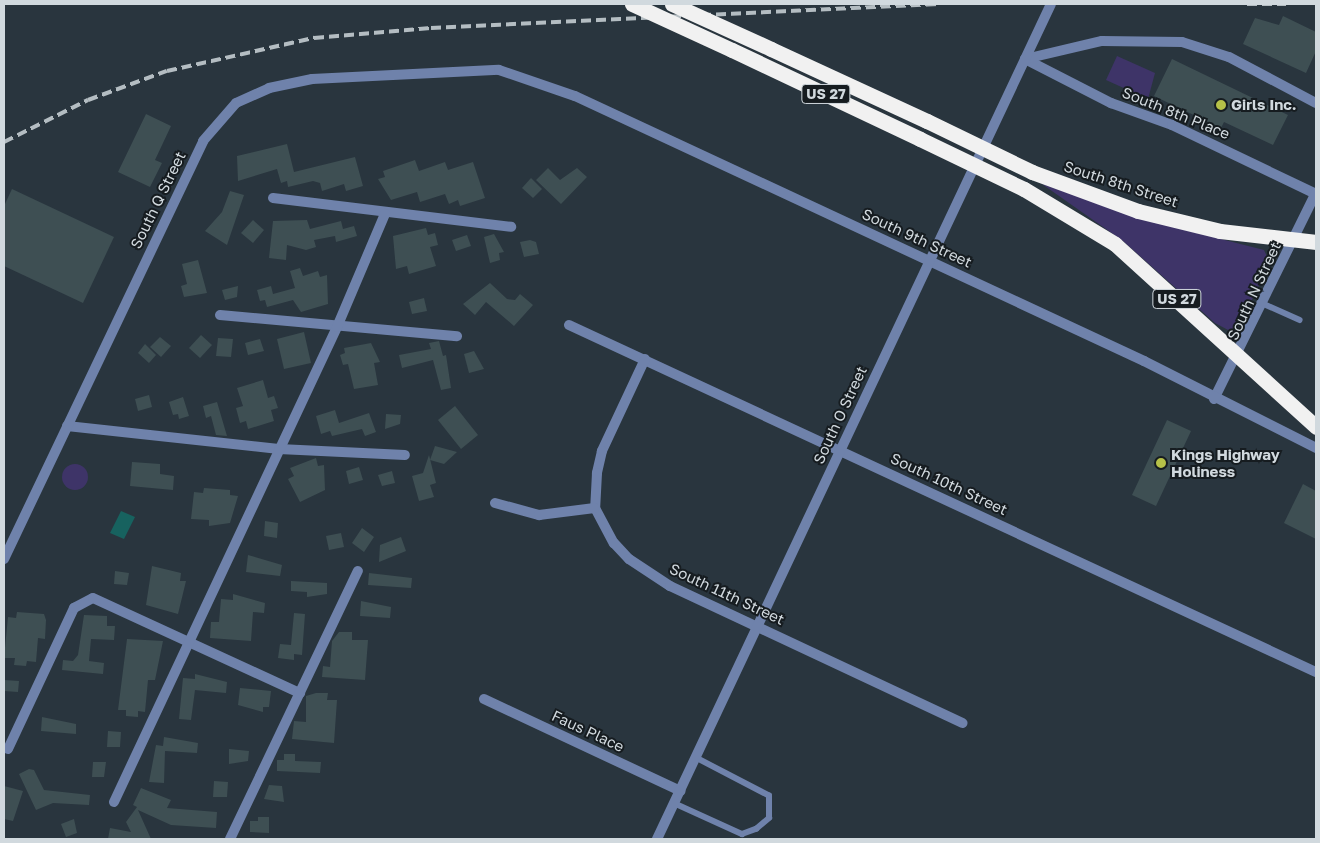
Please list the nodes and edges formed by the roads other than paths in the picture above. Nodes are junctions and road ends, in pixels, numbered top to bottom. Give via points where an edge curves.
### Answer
1 (632, 4) edge
2 (672, 4) edge
3 (1051, 4) edge
4 (1025, 59) junction
5 (499, 70) joint
6 (1316, 103) edge
7 (1316, 194) edge
8 (273, 198) dead end
9 (385, 214) junction
10 (511, 227) dead end
11 (1294, 241) junction
12 (1316, 242) edge
13 (927, 259) junction
14 (1264, 304) junction
15 (220, 315) dead end
16 (1300, 320) dead end
17 (569, 325) dead end
18 (337, 327) junction
19 (458, 336) dead end
20 (1239, 358) junction
21 (644, 359) junction
22 (1214, 399) junction
23 (66, 426) junction
24 (1316, 427) edge
25 (1316, 448) edge
26 (279, 450) junction
27 (840, 450) junction
28 (405, 456) dead end
29 (495, 504) dead end
30 (596, 508) junction
31 (4, 559) edge
32 (358, 571) dead end
33 (757, 624) junction
34 (189, 641) junction
35 (1316, 672) edge
36 (300, 693) junction
37 (484, 699) dead end
38 (962, 723) dead end
39 (8, 749) dead end
40 (696, 758) junction
41 (680, 791) junction
42 (114, 802) dead end
43 (674, 803) junction
44 (230, 839) edge
45 (657, 839) edge

1 - 20 highway, US 27, bridge via 1024,189 1115,244
2 - 11 highway, South 8th Street / US 27, bridge via 1032,172 1138,211 1220,232
3 - 4 street, South O Street
4 - 6 street via 1102,42 1182,42 1229,57
4 - 7 street, South 8th Place via 1111,103 1172,125
4 - 13 street, South O Street
5 - 13 street, South 9th Street via 575,96
5 - 23 street, South Q Street via 312,79 268,88 236,103 203,141
7 - 11 street, South N Street
8 - 9 street
9 - 10 street
9 - 18 street
11 - 12 highway, South 8th Street / US 27
11 - 14 street, South N Street
13 - 22 street, South 9th Street via 1144,361
13 - 27 street, South O Street
14 - 16 lane
14 - 20 street, South N Street
15 - 18 street
17 - 21 street, South 10th Street
18 - 19 street
18 - 26 street
20 - 22 street, South N Street
20 - 24 highway, US 27
21 - 27 street, South 10th Street
21 - 30 street via 602,451
22 - 25 street, South 9th Street
23 - 26 street
23 - 31 street, South Q Street
26 - 28 street
26 - 34 street
27 - 33 street, South O Street
27 - 35 street, South 10th Street
29 - 30 street via 538,515
30 - 33 street, South 11th Street via 602,525 629,559 670,586
32 - 36 street
33 - 38 street, South 11th Street
33 - 40 street, South O Street
34 - 36 street
34 - 39 street via 103,600 84,600 74,608
34 - 42 street
36 - 44 street
37 - 41 street, Faus Place
40 - 41 street, South O Street
40 - 43 lane via 769,796 769,818 742,834
41 - 43 street, South O Street
43 - 45 street, South O Street

